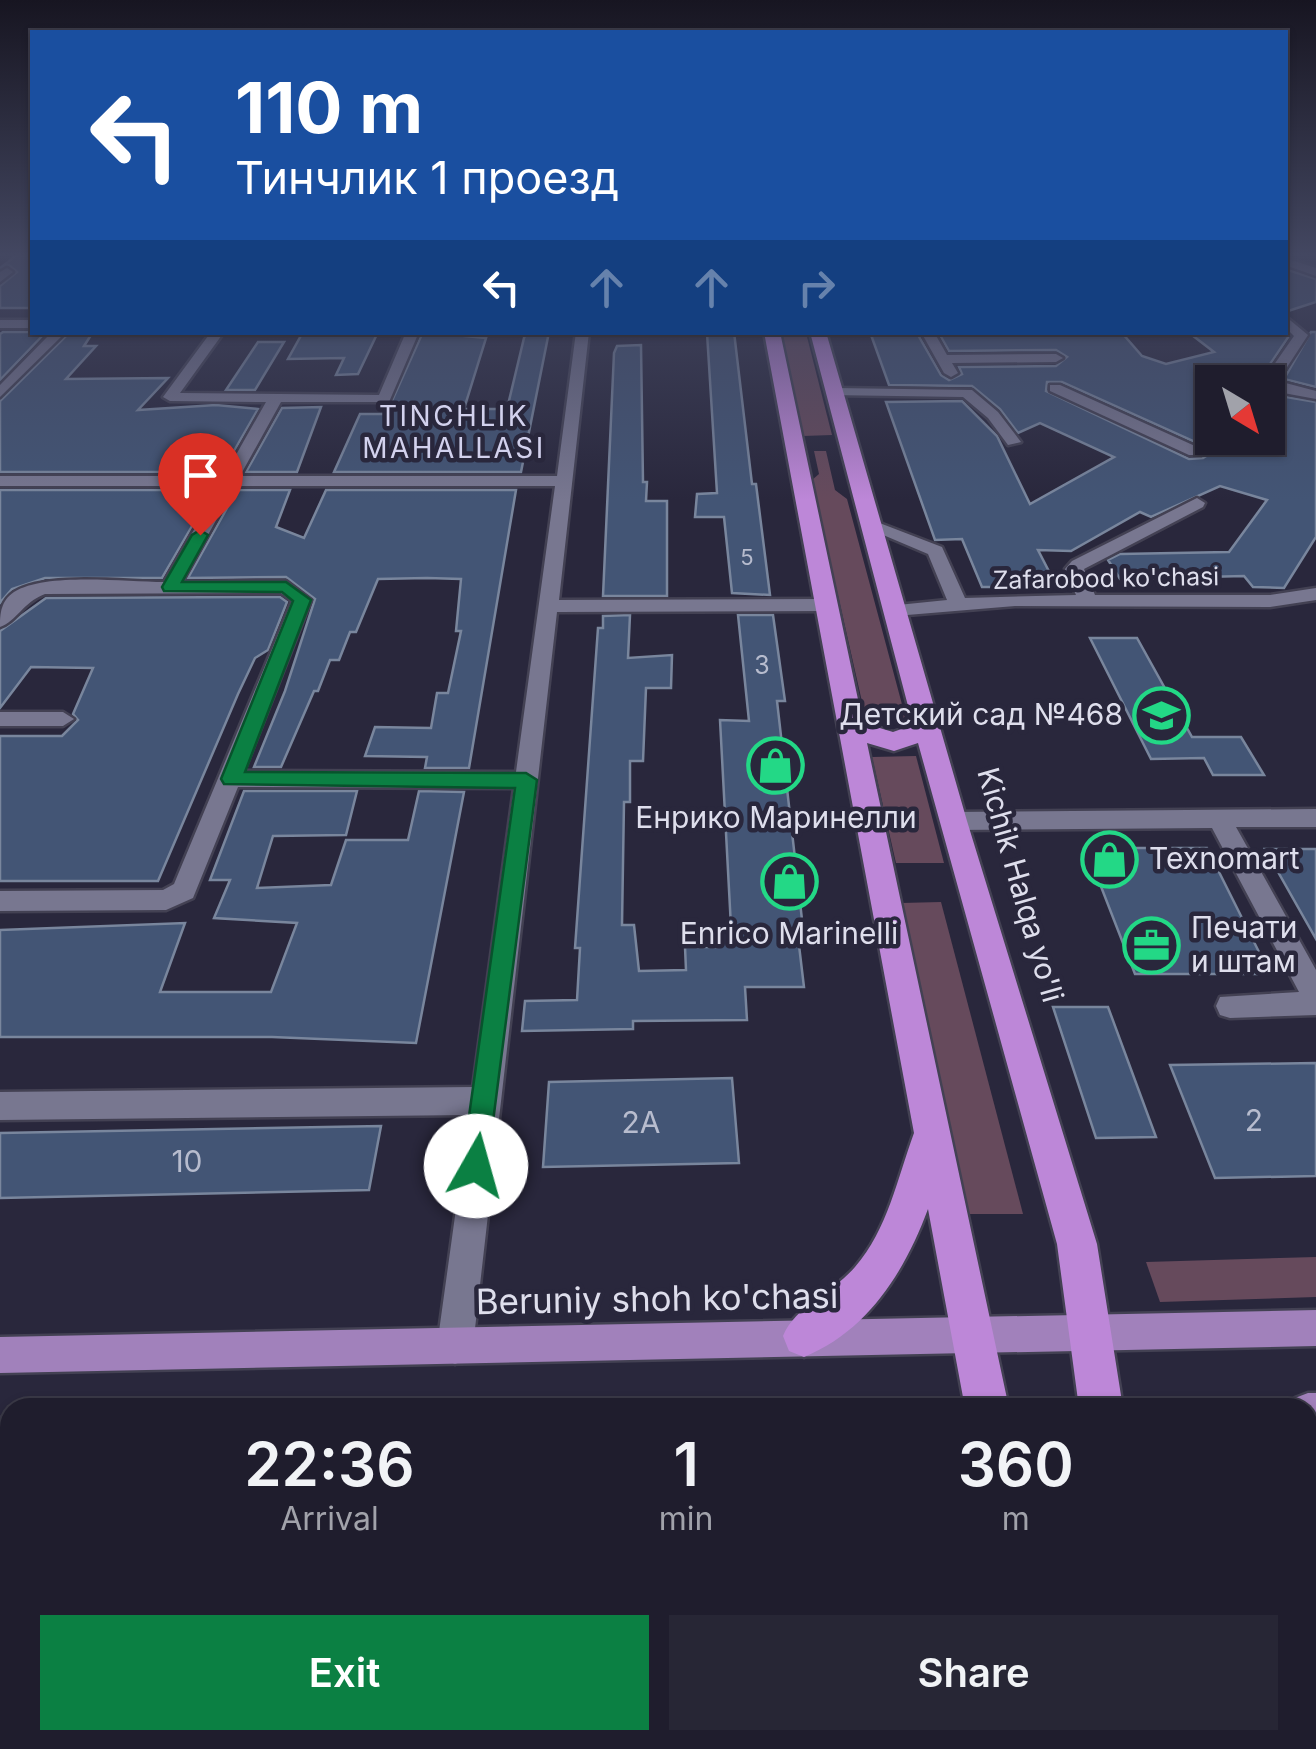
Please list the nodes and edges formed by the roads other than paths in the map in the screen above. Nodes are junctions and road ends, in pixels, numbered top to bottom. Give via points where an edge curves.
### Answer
1 (55, 337) edge
2 (215, 337) edge
3 (411, 337) edge
4 (582, 337) edge
5 (774, 337) edge
6 (819, 337) edge
7 (931, 337) edge
8 (1301, 337) edge
9 (1056, 358) dead end
10 (944, 359) junction
11 (1281, 365) edge
12 (1055, 388) dead end
13 (1285, 388) edge
14 (960, 391) junction
15 (835, 392) junction
16 (0, 393) edge
17 (1316, 395) edge
18 (276, 400) junction
19 (1012, 442) dead end
20 (824, 445) junction
21 (1195, 452) edge
22 (561, 481) junction
23 (0, 482) edge
24 (230, 483) junction
25 (1198, 503) dead end
26 (871, 526) junction
27 (170, 587) junction
28 (1316, 594) edge
29 (1088, 601) junction
30 (827, 605) junction
31 (549, 606) junction
32 (959, 607) junction
33 (896, 610) junction
34 (0, 620) edge
35 (63, 718) dead end
36 (0, 719) edge
37 (851, 728) junction
38 (929, 729) junction
39 (232, 779) junction
40 (526, 780) junction
41 (1316, 818) edge
42 (1218, 819) junction
43 (953, 820) junction
44 (0, 901) edge
45 (1316, 1000) edge
46 (1230, 1006) dead end
47 (484, 1101) junction
48 (0, 1106) edge
49 (932, 1132) junction
50 (1316, 1328) edge
51 (1090, 1332) junction
52 (804, 1336) junction
53 (974, 1336) junction
54 (455, 1346) junction
55 (0, 1355) edge
56 (985, 1398) edge
57 (1100, 1398) edge

1 - 16 street
2 - 18 street via 170,396
3 - 18 street via 384,399
4 - 22 street
5 - 20 highway, Kichik Halqa yo'li
6 - 15 highway, Kichik Halqa yo'li
7 - 10 street
8 - 11 street
9 - 10 street
10 - 14 street
12 - 21 street
13 - 17 street
14 - 15 street
14 - 19 street via 975,397
15 - 20 highway, Kichik Halqa yo'li
18 - 24 street
20 - 26 highway, Kichik Halqa yo'li
20 - 30 highway, Kichik Halqa yo'li
22 - 24 street
22 - 31 street
23 - 24 street
24 - 27 street
25 - 29 street via 1078,564 1074,569
26 - 32 street via 936,551
26 - 33 highway, Kichik Halqa yo'li
27 - 34 street via 34,590
27 - 39 street via 286,587 302,600
28 - 29 street, Zafarobod ko'chasi via 1270,602
29 - 32 street, Zafarobod ko'chasi
30 - 31 street
30 - 37 highway, Kichik Halqa yo'li
31 - 40 street
32 - 33 street, Zafarobod ko'chasi
33 - 38 highway, Kichik Halqa yo'li
35 - 36 street
37 - 38 highway via 894,742
37 - 49 highway, Kichik Halqa yo'li
38 - 43 highway, Kichik Halqa yo'li
39 - 40 street
39 - 44 street via 177,898
40 - 47 street
41 - 42 street
42 - 43 street
42 - 45 street
43 - 51 highway, Kichik Halqa yo'li via 1077,1244
45 - 46 street
47 - 48 street
47 - 54 street
49 - 52 highway via 906,1218 886,1258 868,1283
49 - 53 highway, Kichik Halqa yo'li
50 - 51 main road, Beruniy shoh ko'chasi
51 - 53 main road, Beruniy shoh ko'chasi
51 - 57 highway, Kichik Halqa yo'li
52 - 53 main road, Beruniy shoh ko'chasi
52 - 54 main road, Beruniy shoh ko'chasi
53 - 56 highway, Kichik Halqa yo'li
54 - 55 main road, Beruniy shoh ko'chasi

